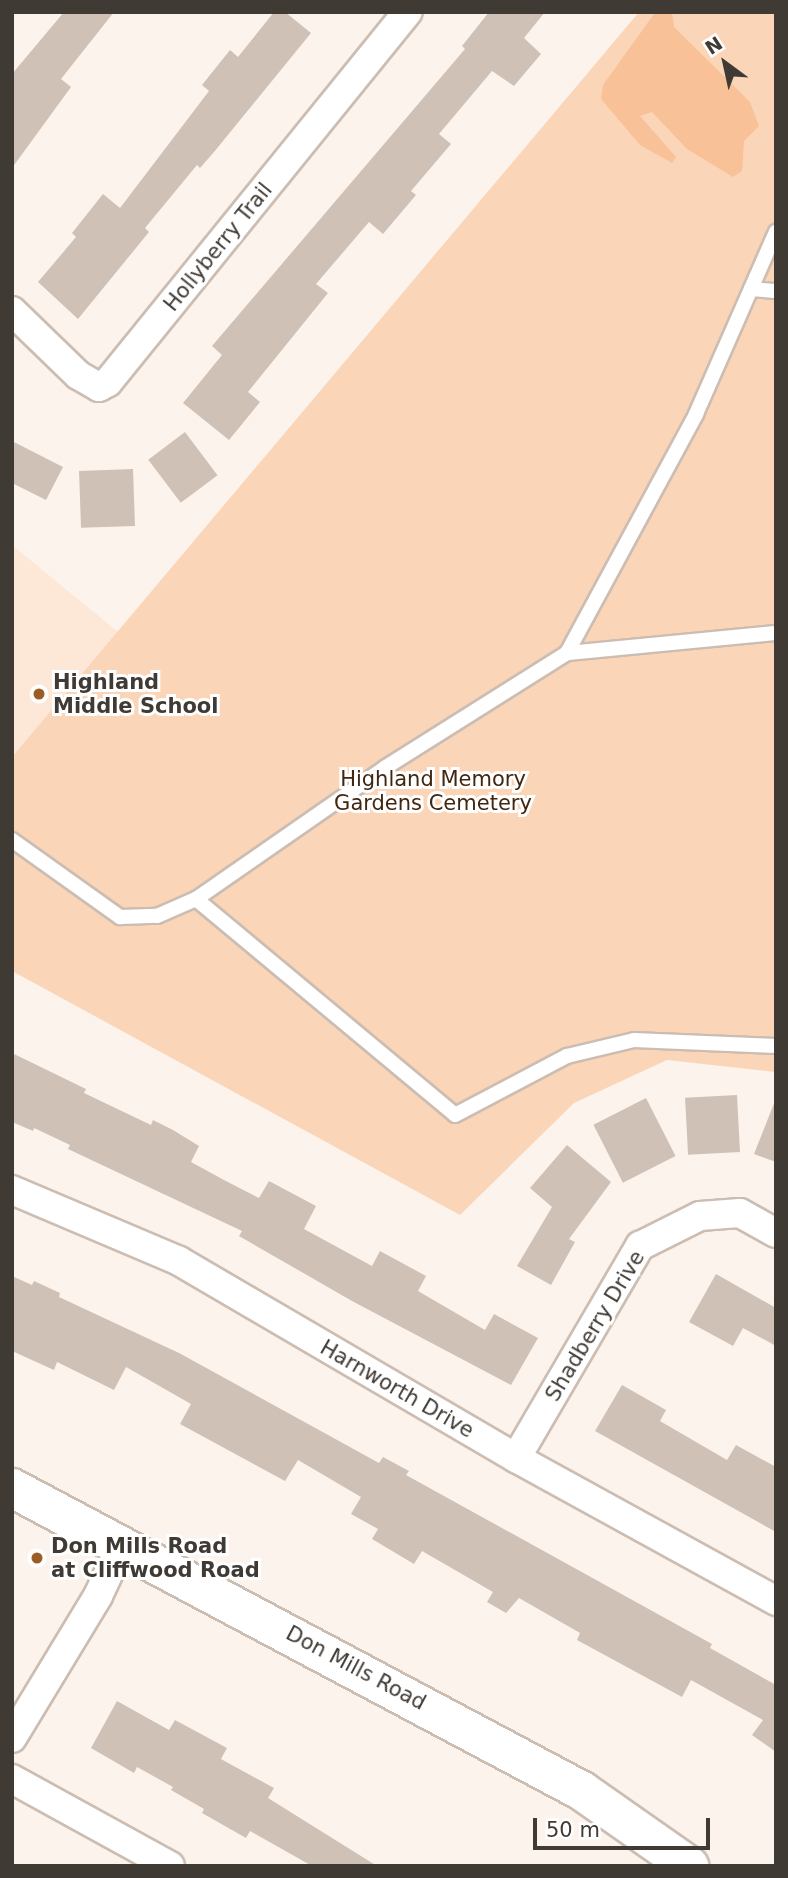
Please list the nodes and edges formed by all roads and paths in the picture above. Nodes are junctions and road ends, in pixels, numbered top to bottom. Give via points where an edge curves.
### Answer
1 (408, 12) edge
2 (776, 232) edge
3 (751, 289) junction
4 (776, 291) edge
5 (12, 311) edge
6 (776, 633) edge
7 (567, 653) junction
8 (12, 840) edge
9 (196, 899) junction
10 (776, 1045) edge
11 (12, 1190) edge
12 (776, 1233) edge
13 (516, 1458) junction
14 (12, 1488) edge
15 (122, 1544) junction
16 (776, 1601) edge
17 (12, 1738) edge
18 (12, 1779) edge
19 (170, 1866) edge
20 (689, 1866) edge

1 - 5 street, Hollyberry Trail via 108,382 99,387 78,375
2 - 3 lane
3 - 4 lane
3 - 7 lane via 696,414
6 - 7 lane
7 - 9 lane via 386,767
8 - 9 lane via 120,917 157,916
9 - 10 lane via 455,1115 567,1056 634,1040
11 - 13 street, Harnworth Drive via 179,1261
12 - 13 street, Shadberry Drive via 740,1213 700,1216 640,1246
13 - 16 street, Harnworth Drive
14 - 15 main road, Don Mills Road
15 - 17 street via 98,1596
15 - 20 main road, Don Mills Road via 582,1791
18 - 19 street

